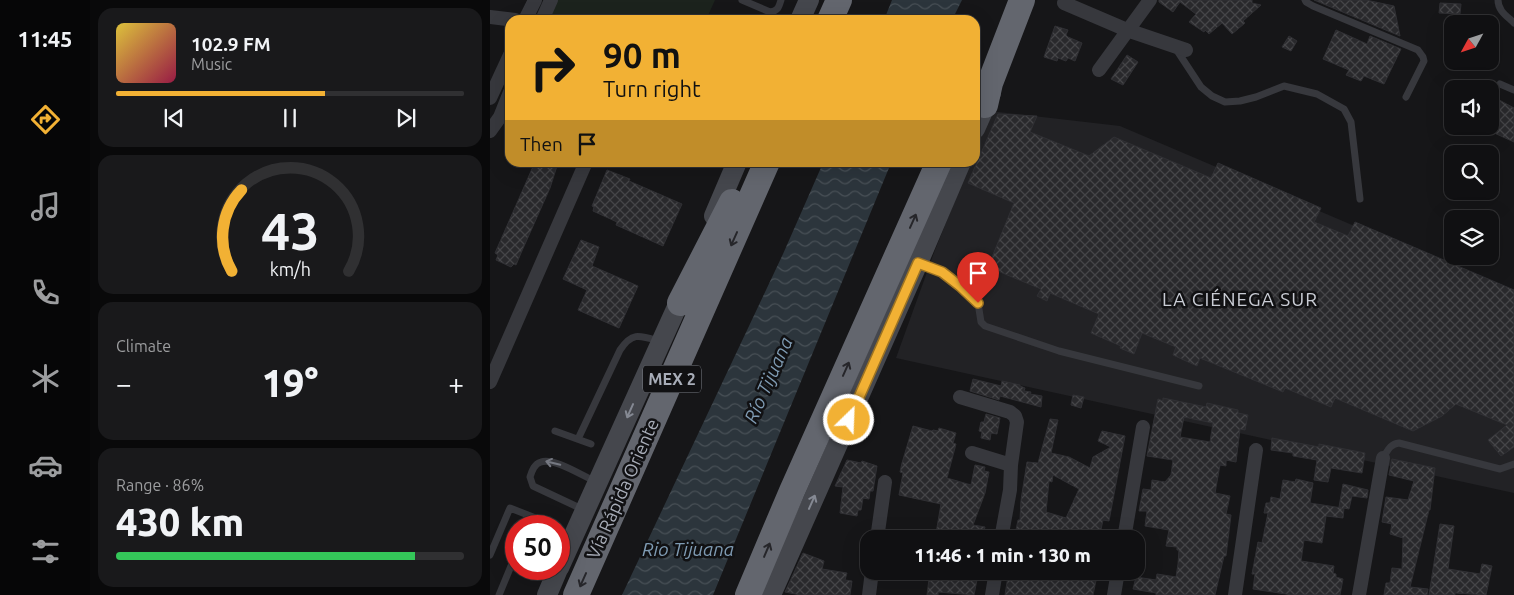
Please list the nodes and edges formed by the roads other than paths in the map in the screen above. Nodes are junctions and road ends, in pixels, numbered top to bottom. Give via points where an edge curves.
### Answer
1 (535, 0) edge
2 (551, 0) edge
3 (742, 0) edge
4 (782, 0) edge
5 (809, 0) edge
6 (839, 0) edge
7 (1010, 0) edge
8 (1022, 0) edge
9 (1034, 0) edge
10 (1150, 0) edge
11 (1305, 0) edge
12 (1498, 0) edge
13 (1064, 3) dead end
14 (528, 15) edge
15 (544, 15) edge
16 (802, 15) edge
17 (832, 15) edge
18 (490, 17) edge
19 (505, 19) edge
20 (1514, 23) edge
21 (1127, 30) junction
22 (1181, 48) joint
23 (505, 66) edge
24 (980, 68) edge
25 (1099, 70) dead end
26 (1500, 84) dead end
27 (1514, 90) edge
28 (1406, 97) dead end
29 (490, 98) edge
30 (505, 100) edge
31 (495, 116) edge
32 (980, 117) edge
33 (490, 131) edge
34 (584, 167) edge
35 (735, 167) edge
36 (750, 167) edge
37 (766, 167) edge
38 (936, 167) edge
39 (959, 167) edge
40 (1360, 199) dead end
41 (918, 263) junction
42 (680, 303) junction
43 (662, 342) junction
44 (490, 382) edge
45 (1199, 386) dead end
46 (960, 397) dead end
47 (1143, 427) dead end
48 (555, 431) dead end
49 (578, 439) junction
50 (591, 444) dead end
51 (1256, 450) dead end
52 (972, 453) dead end
53 (1383, 458) joint
54 (1514, 464) edge
55 (1011, 465) junction
56 (597, 482) junction
57 (885, 482) dead end
58 (585, 510) junction
59 (507, 515) edge
60 (529, 515) edge
61 (505, 520) edge
62 (570, 524) edge
63 (878, 530) edge
64 (1003, 530) edge
65 (1126, 530) edge
66 (490, 555) edge
67 (505, 580) edge
68 (552, 580) edge
69 (871, 580) edge
70 (994, 580) edge
71 (1116, 580) edge
72 (545, 594) edge
73 (499, 595) edge
74 (576, 595) edge
75 (748, 595) edge
76 (772, 595) edge
77 (869, 595) edge
78 (992, 595) edge
79 (1114, 595) edge
80 (1235, 595) edge
81 (1359, 595) edge

1 - 14 street
2 - 15 street
3 - 4 lane via 770,12 776,11
5 - 16 main road
6 - 17 highway
7 - 24 highway
8 - 32 highway
9 - 32 main road
10 - 21 street
11 - 28 lane via 1418,50 1424,61
12 - 20 lane via 1498,6
13 - 21 street
18 - 19 street
21 - 22 street
21 - 25 street
22 - 40 lane via 1189,71 1201,87 1225,102 1256,97 1284,86 1317,94 1344,109 1351,122
23 - 29 street
26 - 27 lane
30 - 31 street
31 - 33 street
34 - 44 street
35 - 42 main road
36 - 42 highway
37 -> 74 highway, Vía Rápida Oriente / MEX 2
75 -> 38 highway
39 - 41 main road
41 - 45 lane via 942,272 960,286 978,303 981,322 985,326 1059,351
76 -> 41 main road
42 - 43 main road
43 - 49 lane via 645,337 632,337 626,341
43 -> 56 main road
46 - 55 street via 1015,416
47 - 65 street
48 - 49 lane
49 - 50 lane
51 - 80 street
52 - 55 street
53 - 54 lane via 1389,447 1400,443 1500,469
53 - 81 street
55 - 64 street
56 - 58 main road
56 -> 58 lane via 554,462 540,462 533,468 530,477 533,486
57 - 63 street
58 - 62 main road
59 - 60 lane via 510,508
61 - 66 lane
67 - 73 lane
68 - 72 main road
69 - 77 street
70 - 78 street
71 - 79 street

